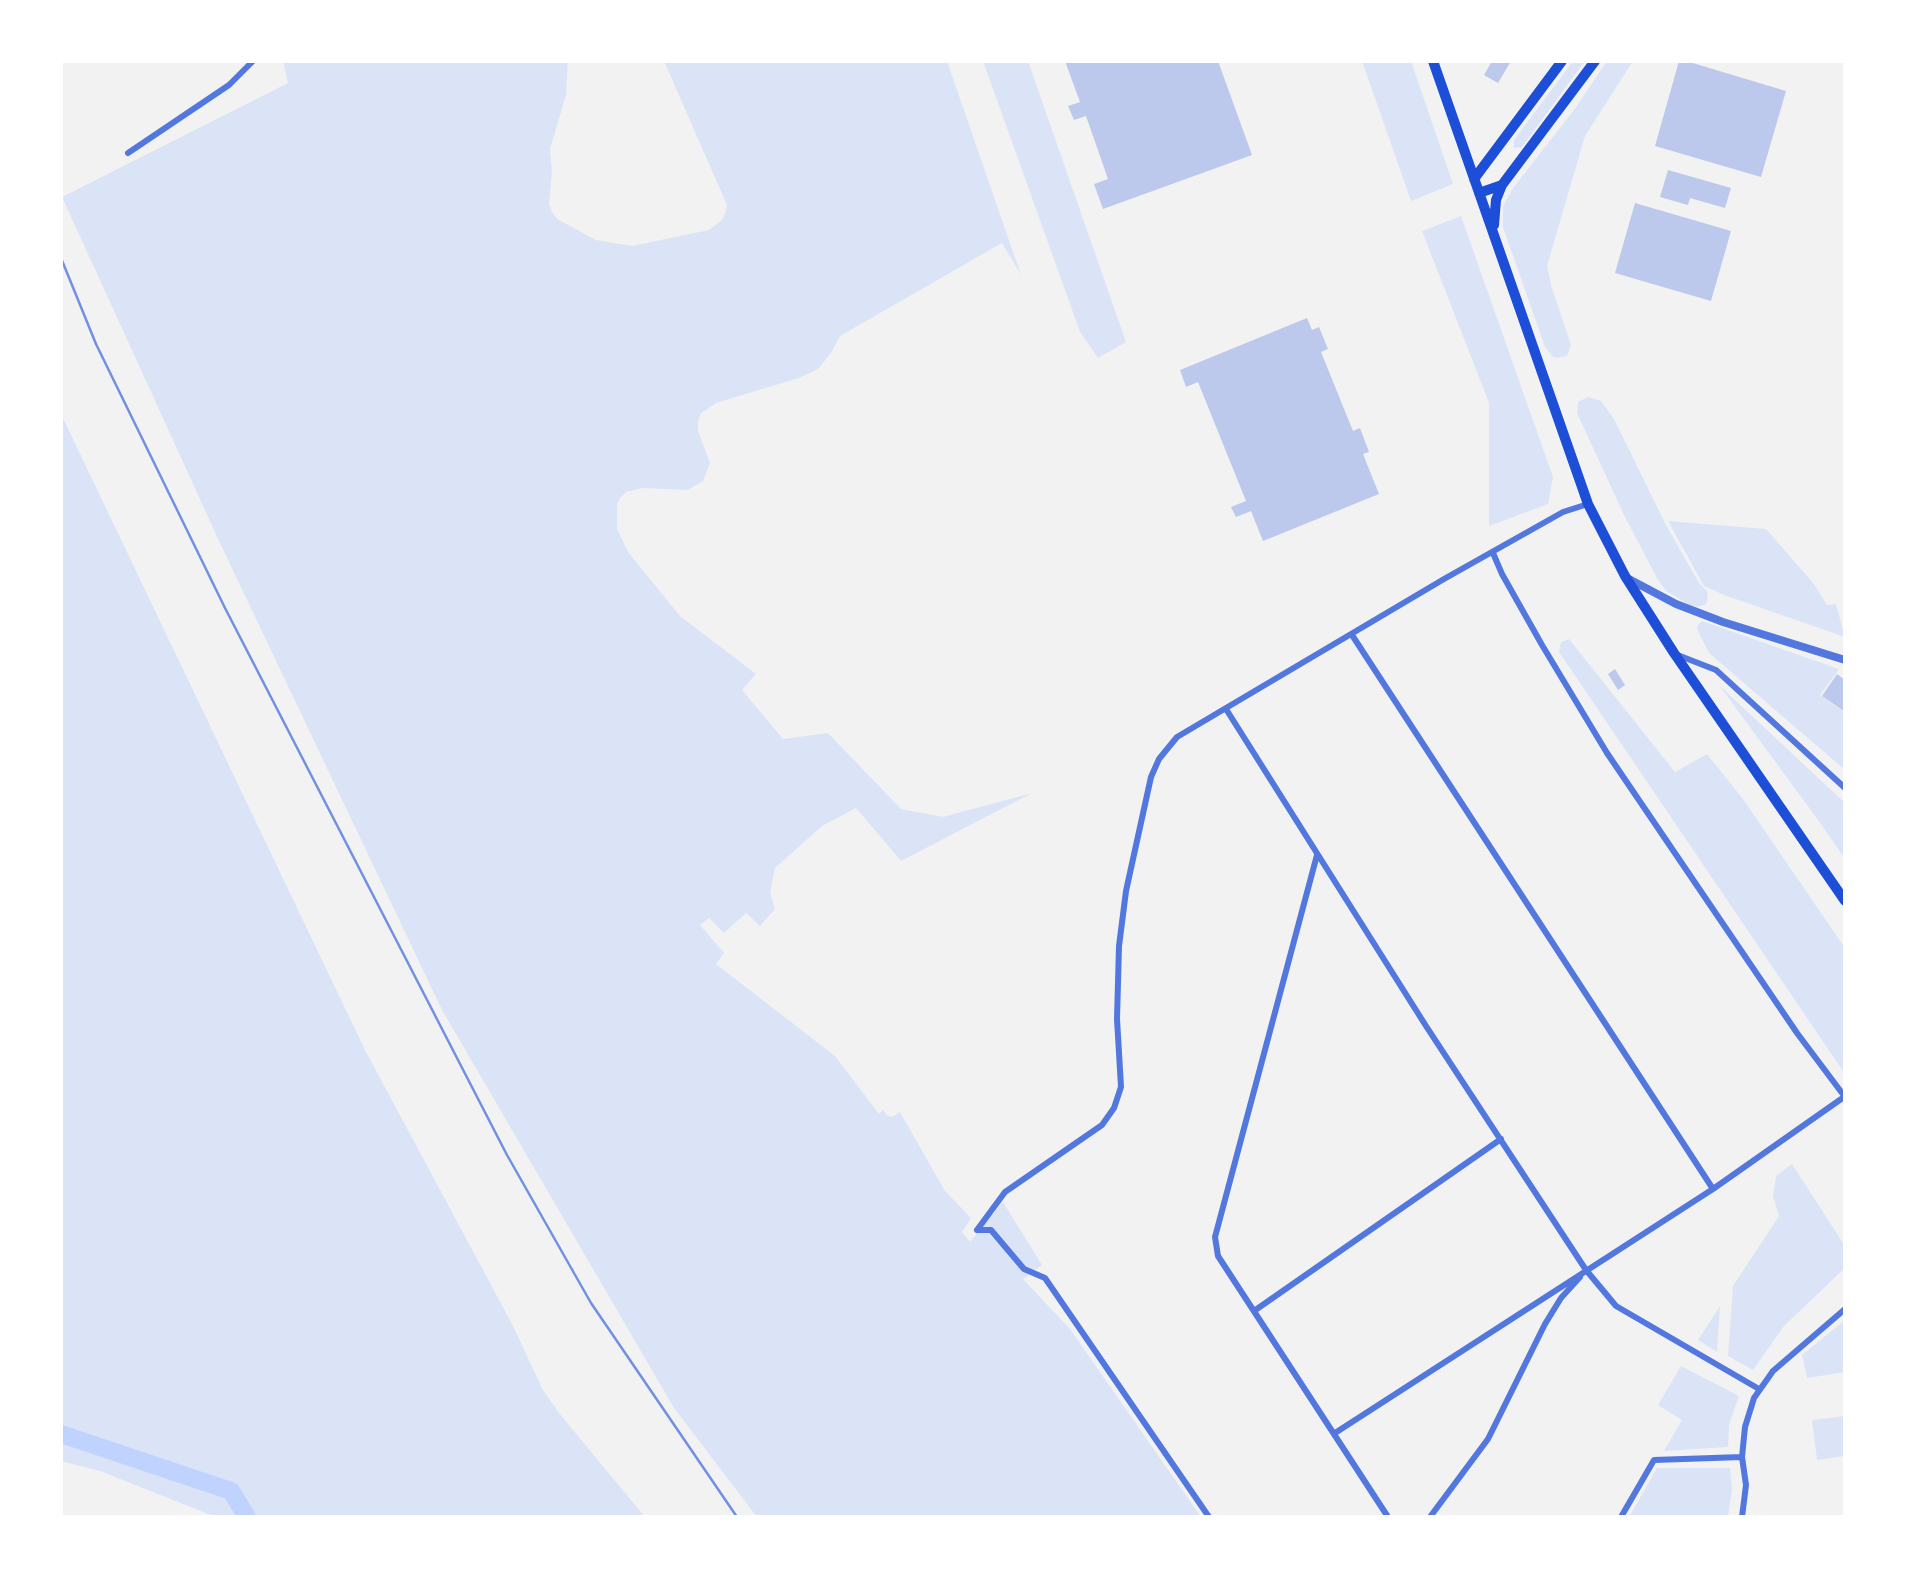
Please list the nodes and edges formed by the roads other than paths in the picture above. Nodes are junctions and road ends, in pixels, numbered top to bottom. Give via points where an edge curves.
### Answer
1 (253, 61) edge
2 (1433, 61) edge
3 (1562, 61) edge
4 (1595, 61) edge
5 (128, 153) dead end
6 (1474, 179) junction
7 (1502, 185) junction
8 (1479, 193) junction
9 (1494, 235) junction
10 (1588, 504) junction
11 (1493, 553) junction
12 (1625, 576) junction
13 (1352, 635) junction
14 (1674, 653) junction
15 (1845, 660) edge
16 (1226, 709) junction
17 (1845, 788) edge
18 (1317, 856) junction
19 (1845, 901) edge
20 (1844, 1097) edge
21 (1501, 1139) junction
22 (1713, 1189) junction
23 (1586, 1270) junction
24 (1845, 1309) edge
25 (1254, 1311) junction
26 (1759, 1389) junction
27 (1335, 1433) junction
28 (1742, 1457) junction
29 (1209, 1517) edge
30 (1388, 1517) edge
31 (1430, 1517) edge
32 (1622, 1517) edge
33 (1742, 1517) edge

1 - 5 street via 229,85
2 - 6 main road
3 - 6 main road
4 - 7 main road
6 - 8 main road
7 - 8 main road
7 - 9 main road via 1496,200
8 - 9 main road
9 - 10 main road
10 - 11 street via 1563,512
10 - 12 main road
11 - 13 street
11 - 20 street via 1607,753
12 - 14 main road
12 - 15 street via 1676,604
13 - 16 street
13 - 22 street
14 - 17 street via 1716,670
14 - 19 main road
16 - 18 street
16 - 29 street via 1177,737 1151,777 1119,946 1121,1087 1114,1108 1102,1125 1005,1192 977,1230 991,1230 1024,1269 1045,1278
18 - 21 street
18 - 25 street via 1215,1237 1218,1256
20 - 22 street
21 - 23 street
21 - 25 street
22 - 23 street
23 - 26 street via 1616,1306
23 - 27 street
23 - 31 street via 1545,1324 1488,1439
24 - 26 street via 1773,1371
25 - 27 street
26 - 28 street via 1747,1419
27 - 30 street
28 - 32 street via 1654,1460
28 - 33 street via 1746,1485

